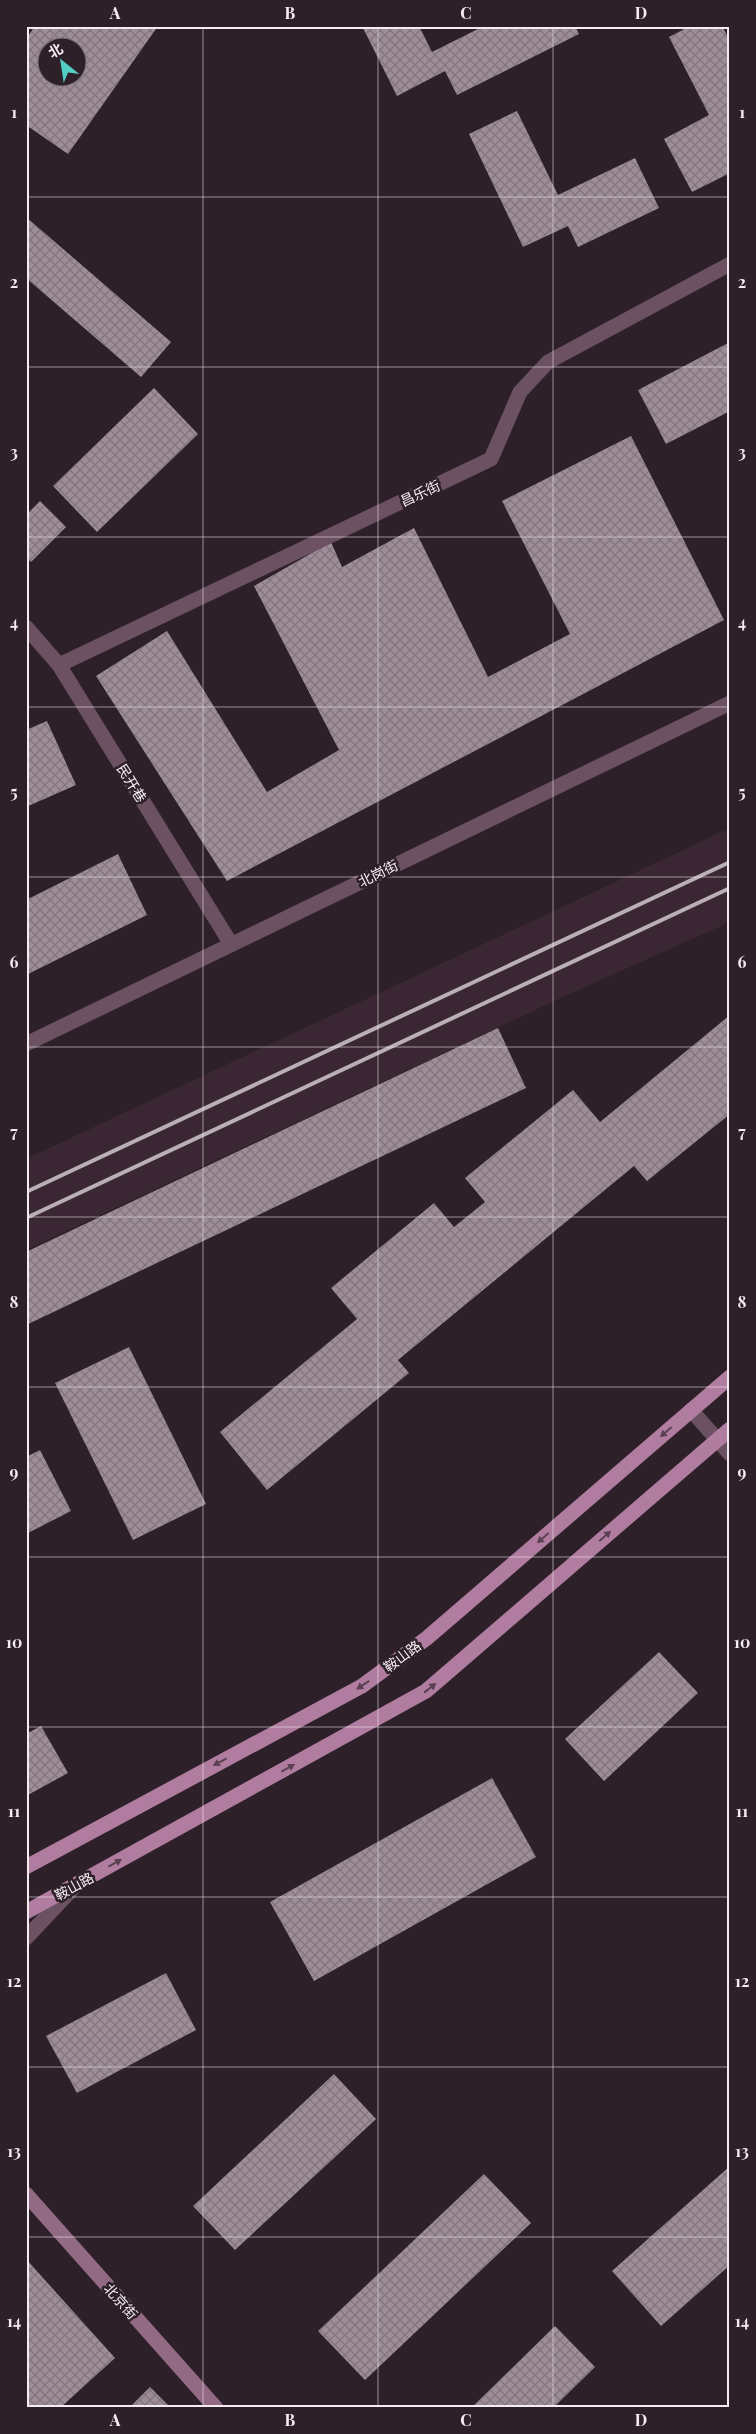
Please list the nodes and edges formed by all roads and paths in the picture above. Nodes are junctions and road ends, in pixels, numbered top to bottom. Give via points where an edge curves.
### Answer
1 (730, 264) edge
2 (26, 627) edge
3 (59, 665) junction
4 (730, 703) edge
5 (231, 944) junction
6 (26, 1044) edge
7 (730, 1377) edge
8 (691, 1410) junction
9 (730, 1428) edge
10 (717, 1440) junction
11 (730, 1454) edge
12 (26, 1867) edge
13 (79, 1883) junction
14 (26, 1912) edge
15 (26, 1938) edge
16 (26, 2194) edge
17 (216, 2408) edge

1 - 3 street, 昌乐街 via 548,362 520,392 491,459
2 - 3 street, 民开巷
3 - 5 street, 民开巷
4 - 5 street, 北岗街
5 - 6 street, 北岗街
7 - 8 main road, 鞍山路
8 - 10 street
8 -> 12 main road, 鞍山路 via 427,1638 362,1686
9 - 10 main road, 鞍山路
10 - 11 street
13 -> 10 main road, 鞍山路 via 426,1691
13 - 14 main road, 鞍山路
13 - 15 street
16 - 17 street, 北京街

